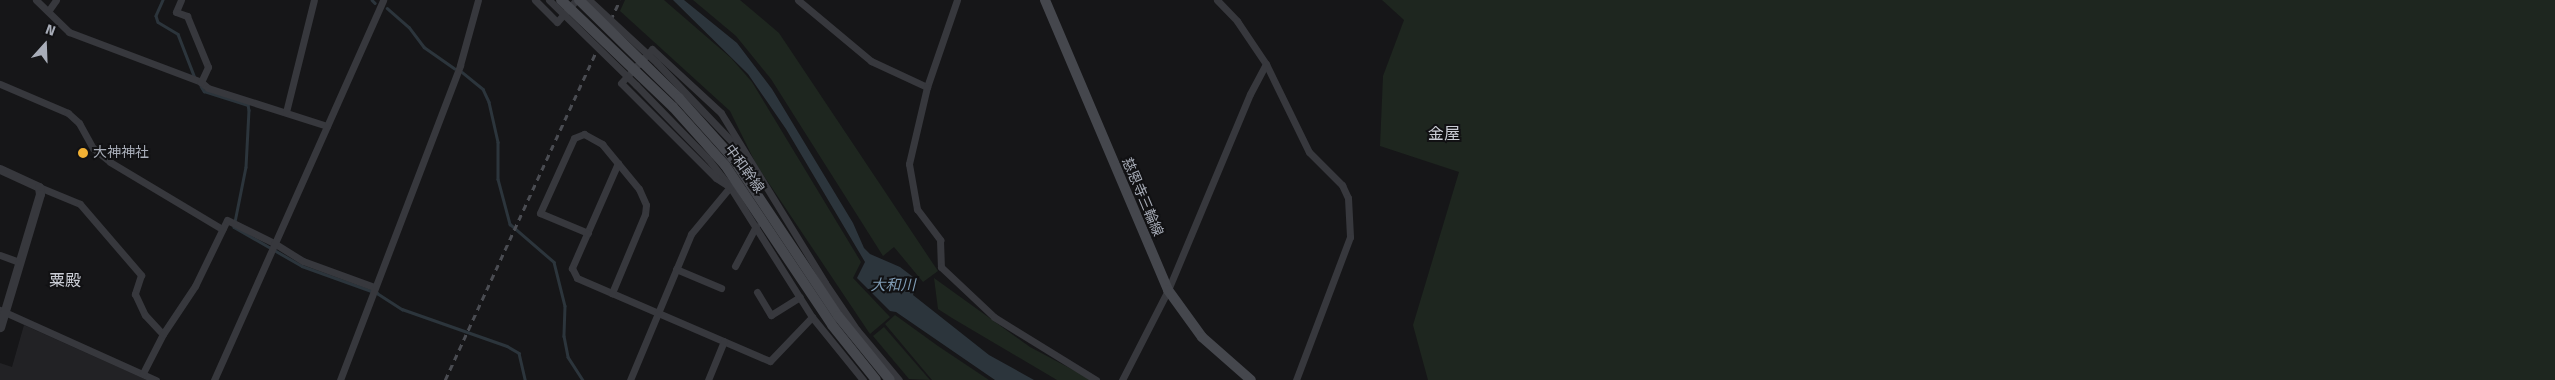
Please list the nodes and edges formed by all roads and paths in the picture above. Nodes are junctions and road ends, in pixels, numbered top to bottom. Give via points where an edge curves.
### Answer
1 (36, 0) edge
2 (56, 0) edge
3 (182, 0) edge
4 (314, 0) edge
5 (383, 0) edge
6 (535, 0) edge
7 (549, 0) edge
8 (561, 0) edge
9 (577, 0) edge
10 (589, 0) edge
11 (798, 0) edge
12 (957, 0) edge
13 (1045, 0) edge
14 (1217, 0) edge
15 (477, 1) edge
16 (50, 10) junction
17 (1266, 64) junction
18 (201, 82) junction
19 (0, 84) edge
20 (927, 87) junction
21 (286, 112) junction
22 (326, 126) junction
23 (748, 159) junction
24 (618, 163) junction
25 (0, 169) edge
26 (40, 187) junction
27 (730, 187) junction
28 (756, 226) junction
29 (222, 228) junction
30 (588, 233) junction
31 (274, 243) junction
32 (0, 255) edge
33 (19, 262) junction
34 (735, 266) dead end
35 (676, 269) junction
36 (374, 286) junction
37 (721, 288) dead end
38 (1168, 290) junction
39 (756, 292) dead end
40 (612, 293) junction
41 (800, 297) junction
42 (2, 311) edge
43 (658, 313) junction
44 (812, 317) junction
45 (0, 327) edge
46 (162, 334) junction
47 (724, 341) junction
48 (143, 373) junction
49 (156, 380) edge
50 (214, 380) edge
51 (340, 380) edge
52 (630, 380) edge
53 (708, 380) edge
54 (863, 380) edge
55 (876, 380) edge
56 (890, 380) edge
57 (899, 380) edge
58 (1096, 380) edge
59 (1122, 380) edge
60 (1251, 380) edge
61 (1296, 380) edge

1 - 16 street
2 - 16 street
3 - 18 street via 176,12 187,16 208,67
4 - 21 street
5 - 22 street
6 - 9 street via 557,22
7 - 27 street, bridge via 708,159
8 - 55 main road, 中和幹線, bridge via 672,107 725,164 832,325
9 - 56 main road, 中和幹線, bridge via 679,98 732,157 838,316
10 - 23 street, bridge via 714,119
11 - 20 street via 871,62
12 - 20 street
13 - 38 main road, 慈恩寺三輪線
14 - 17 street via 1237,21
15 - 36 street via 460,65
16 - 18 street via 69,32
17 - 38 street via 1250,94
17 - 61 street via 1309,152 1342,185 1352,216 1350,237
18 - 21 street via 208,88
19 - 29 street via 68,113 79,123 93,148 110,162
20 - 58 street via 910,164 917,209 940,240 941,267 994,317
21 - 22 street
22 - 31 street
23 - 27 street via 721,113 652,49 622,83 716,178
23 - 57 street via 830,291 857,330
24 - 30 street
24 - 30 street via 602,144 591,137 584,134 574,138 540,212
24 - 40 street via 639,189 646,205
25 - 26 street
26 - 33 street
26 - 46 street via 80,204 140,275 135,294 145,315
27 - 28 street
27 - 35 street via 691,234
28 - 34 street
28 - 41 street
29 - 31 street via 227,220
29 - 46 street via 195,286
30 - 40 street via 572,274
31 - 36 street via 304,261
31 - 50 street
32 - 33 street
33 - 42 street
35 - 37 street
35 - 43 street
36 - 51 street
38 - 59 street
38 - 60 main road, 慈恩寺三輪線 via 1202,337
39 - 41 street via 771,315
40 - 43 street
41 - 44 street
42 - 45 street
42 - 48 street
43 - 47 street
43 - 52 street
44 - 47 street via 774,360
44 - 54 street
46 - 48 street
47 - 53 street
48 - 49 street

